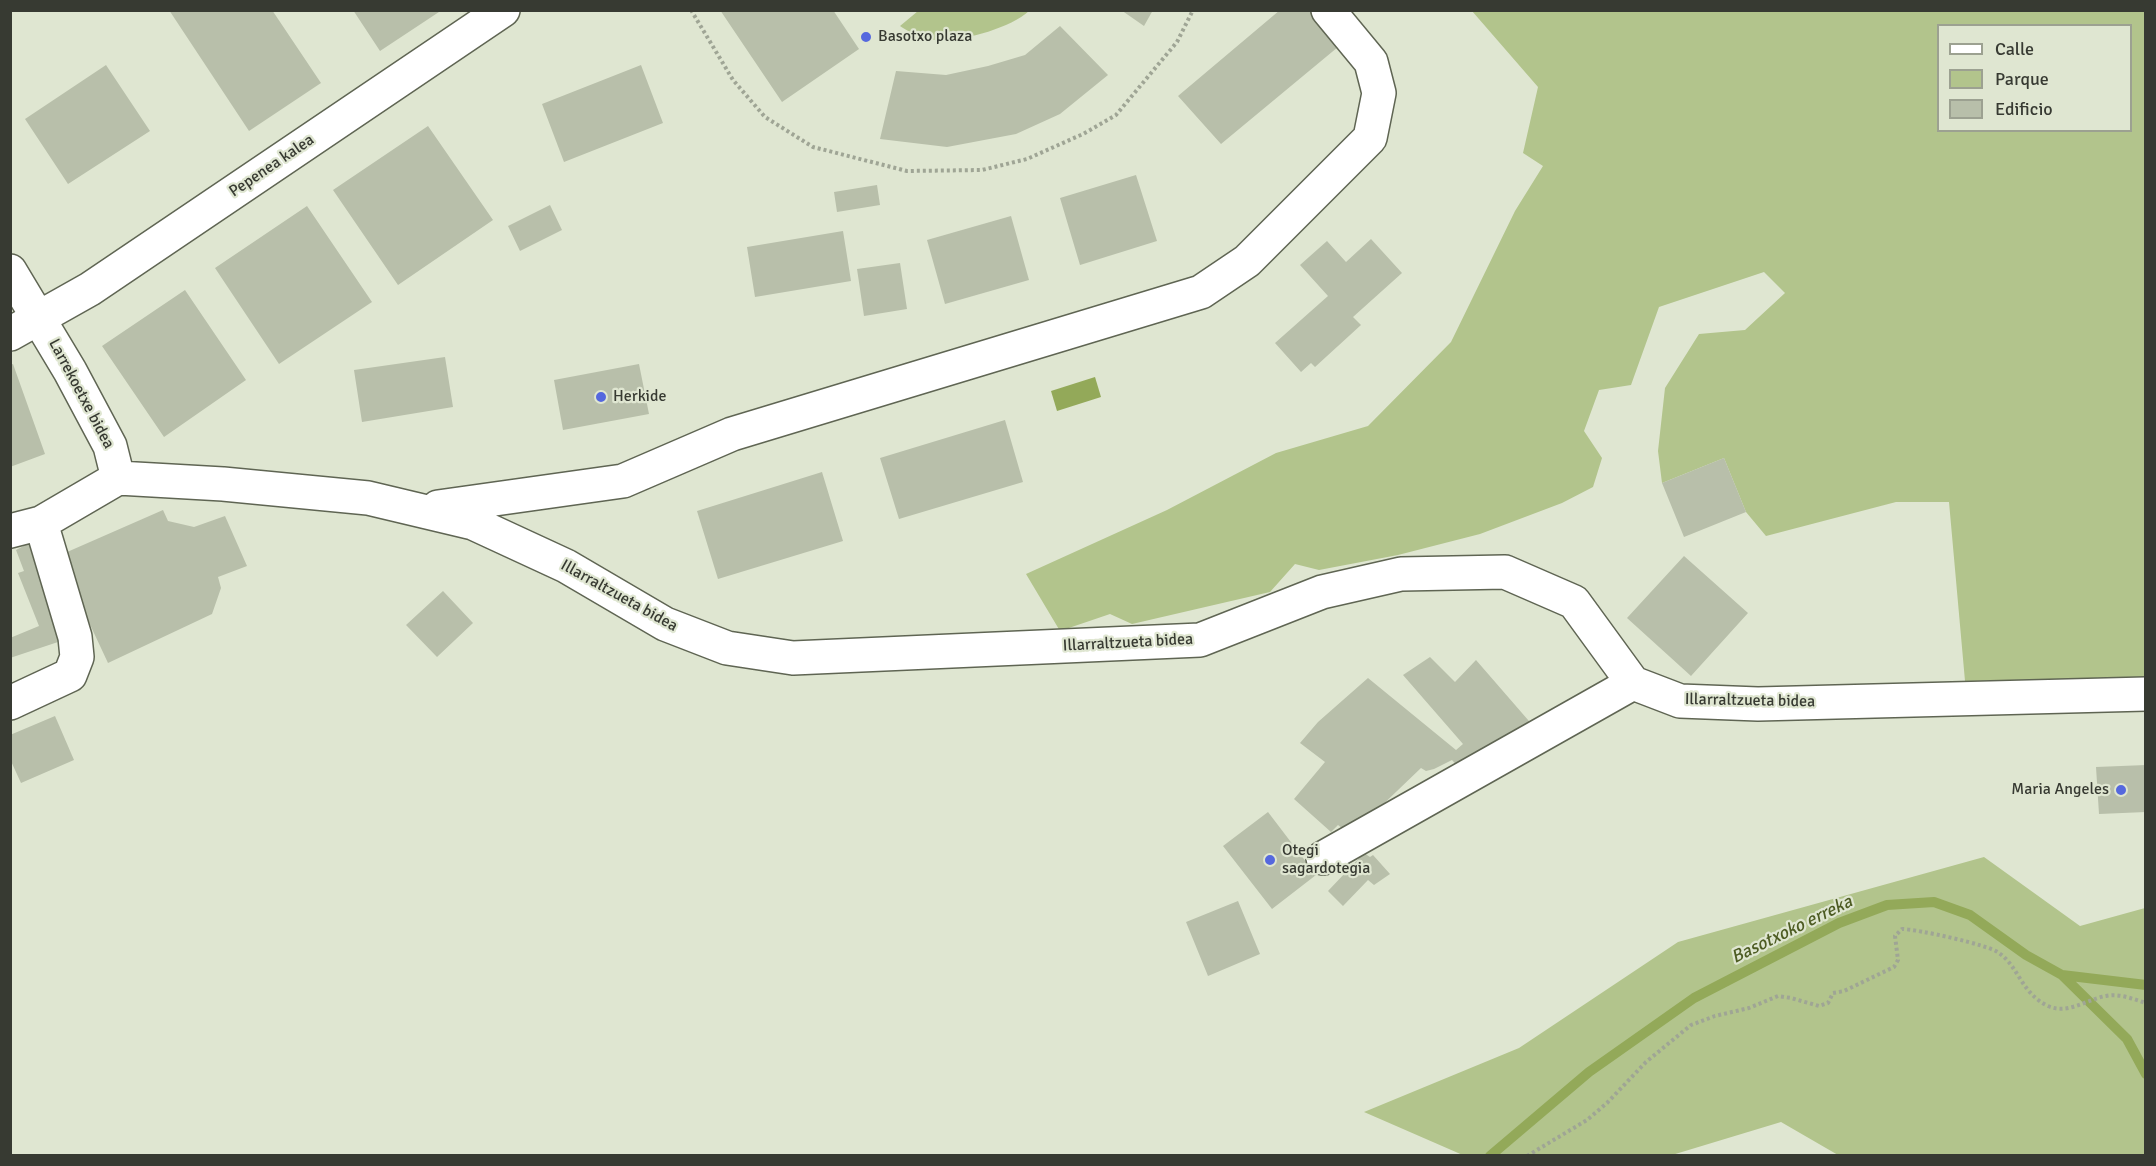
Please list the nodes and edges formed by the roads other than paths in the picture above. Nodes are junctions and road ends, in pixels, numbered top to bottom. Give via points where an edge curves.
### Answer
1 (503, 10) edge
2 (1328, 10) edge
3 (10, 271) edge
4 (40, 319) junction
5 (10, 334) edge
6 (118, 478) junction
7 (418, 510) junction
8 (26, 527) edge
9 (1633, 683) junction
10 (2145, 694) edge
11 (10, 703) edge
12 (1323, 858) dead end

1 - 4 street, Pepenea kalea
2 - 7 street via 1371,62 1379,93 1370,138 1247,261 1201,292 732,434 623,481
3 - 4 street, Larrekoetxe bidea
4 - 5 street, Pepenea kalea
4 - 6 street, Larrekoetxe bidea via 110,446
6 - 7 street, Illarraltzueta bidea via 368,498
6 - 8 street
7 - 9 street, Illarraltzueta bidea via 473,523 566,566 664,624 728,648 793,658 1200,640 1322,592 1401,574 1505,572 1574,602
8 - 11 street via 75,637 76,657 70,675
9 - 10 street, Illarraltzueta bidea via 1680,701 1758,704
9 - 12 street

